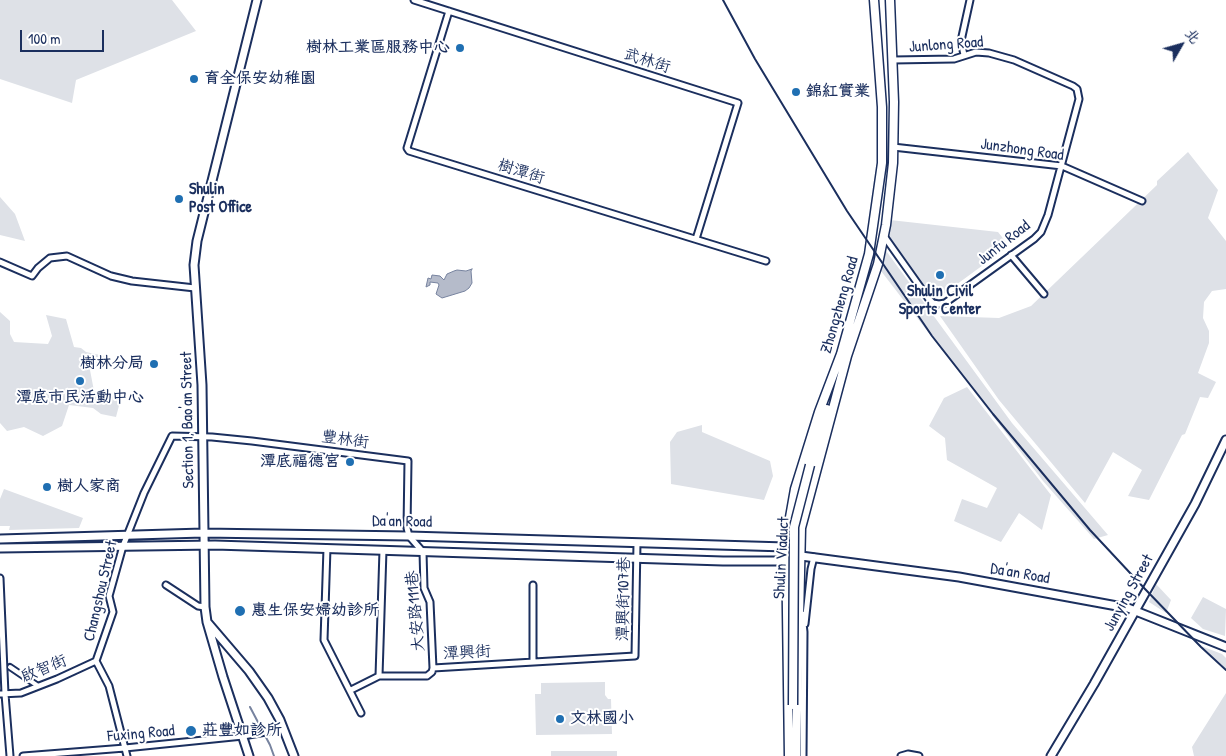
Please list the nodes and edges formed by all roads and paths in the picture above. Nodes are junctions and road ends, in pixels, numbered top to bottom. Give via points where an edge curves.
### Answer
1 (257, 0) edge
2 (414, 0) edge
3 (874, 0) edge
4 (890, 0) edge
5 (970, 0) edge
6 (449, 11) junction
7 (964, 55) junction
8 (893, 60) junction
9 (1080, 94) joint
10 (893, 147) junction
11 (1062, 166) junction
12 (1142, 201) dead end
13 (874, 222) junction
14 (886, 225) junction
15 (884, 236) junction
16 (696, 239) junction
17 (1011, 255) junction
18 (766, 260) dead end
19 (0, 262) edge
20 (195, 288) junction
21 (1044, 294) dead end
22 (844, 355) junction
23 (204, 437) junction
24 (1226, 440) edge
25 (203, 533) junction
26 (126, 535) junction
27 (409, 536) junction
28 (0, 540) edge
29 (637, 543) junction
30 (203, 544) junction
31 (123, 546) junction
32 (786, 547) junction
33 (0, 548) edge
34 (327, 548) junction
35 (383, 550) junction
36 (423, 552) junction
37 (802, 556) junction
38 (814, 557) junction
39 (636, 558) junction
40 (786, 561) junction
41 (0, 578) edge
42 (166, 585) dead end
43 (533, 585) dead end
44 (800, 592) junction
45 (205, 607) junction
46 (1135, 611) junction
47 (786, 612) joint
48 (207, 622) junction
49 (804, 632) junction
50 (1226, 647) edge
51 (635, 656) joint
52 (96, 662) junction
53 (533, 662) junction
54 (10, 667) dead end
55 (433, 668) junction
56 (379, 676) junction
57 (38, 686) junction
58 (351, 690) junction
59 (2, 694) edge
60 (361, 713) dead end
61 (284, 729) junction
62 (793, 732) junction
63 (243, 736) junction
64 (125, 748) junction
65 (10, 756) edge
66 (23, 756) edge
67 (127, 756) edge
68 (249, 756) edge
69 (294, 756) edge
70 (789, 756) edge
71 (796, 756) edge
72 (803, 756) edge
73 (901, 756) edge
74 (919, 756) edge
75 (1051, 756) edge

1 - 20 street, Section 1, Bao'an Street via 197,241
2 - 6 street, 武林街
3 - 13 main road, Zhongzheng Road via 882,107 882,163
4 - 8 main road, Zhongzheng Road
5 - 7 street via 961,41
6 - 16 street, 武林街 via 738,103
6 - 16 street, 樹潭街 via 407,148 409,151
7 - 8 street, Junlong Road via 954,59
7 - 9 street, Junlong Road via 989,53 1014,60 1073,86
8 - 10 main road, Zhongzheng Road
9 - 11 street, Junfu Road
10 - 11 street, Junzhong Road
10 - 14 main road, Zhongzheng Road
11 - 12 street, Junzhong Road
11 - 17 street, Junfu Road via 1046,224 1034,239
13 - 14 main road
13 - 22 main road, Zhongzheng Road
14 - 15 main road, Zhongzheng Road
15 - 17 street, Junfu Road via 928,298 939,304 945,303
15 - 22 main road, Zhongzheng Road via 878,264
16 - 18 street, 樹潭街
17 - 21 street
19 - 20 street via 32,276 50,258 67,256 110,276
20 - 23 street, Section 1, Bao'an Street
22 - 32 main road, Zhongzheng Road via 819,412 795,489
22 - 37 main road, Zhongzheng Road via 801,528
22 - 62 main road, Shulin Viaduct, bridge via 794,527
23 - 25 street, Section 1, Bao'an Street
23 - 26 street, Changshou Street via 172,436
23 - 27 street, 豐林街 via 408,461
24 - 46 street, Junying Street via 1195,504
25 - 26 street, Da'an Road
25 - 27 street, Da'an Road
25 - 30 street, Section 1, Bao'an Street
26 - 28 street, Da'an Road
26 - 31 street, Changshou Street
27 - 29 street, Da'an Road
27 - 36 street
29 - 32 street, Da'an Road
29 - 39 street, 潭興街107巷
30 - 31 street, Da'an Road
30 - 34 street, Da'an Road
30 - 45 street, Section 1, Bao'an Street
31 - 33 street, Da'an Road
31 - 52 street, Changshou Street via 109,596 113,612
32 - 37 street, Da'an Road
32 - 40 main road, Zhongzheng Road
34 - 35 street, Da'an Road
34 - 58 street via 324,640
35 - 36 street, Da'an Road
35 - 56 street
36 - 39 street, Da'an Road
36 - 55 street, 大安路111巷 via 424,588 430,602
37 - 38 street, Da'an Road
37 - 40 street, Da'an Road
37 - 44 main road, Zhongzheng Road
38 - 46 street, Da'an Road via 983,581
38 - 49 street
39 - 40 street, Da'an Road
39 - 51 street, 潭興街107巷
40 - 47 main road, Zhongzheng Road
41 - 59 street
42 - 45 street via 198,606
43 - 53 street
44 - 49 street
44 - 62 main road, Shulin Viaduct
45 - 48 street, Section 1, Bao'an Street
46 - 50 street, Da'an Road
46 - 75 street, Junying Street
47 - 62 main road, Shulin Viaduct
48 - 61 street via 249,670
48 - 63 street, Section 1, Bao'an Street
49 - 72 street
51 - 53 street, 潭興街
52 - 57 street, 啟智街
52 - 64 street, Changshou Street via 109,686
53 - 55 street, 潭興街
54 - 57 street
55 - 56 street, 潭興街 via 427,676
56 - 58 street, 潭興街
57 - 59 street, 啟智街 via 22,693
58 - 60 street
59 - 65 street
61 - 63 street, Fuxing Road
61 - 69 street
62 - 70 main road, Shulin Viaduct
62 - 71 main road, Shulin Viaduct
63 - 64 street, Fuxing Road
63 - 68 street, Section 1, Bao'an Street
64 - 66 street, Fuxing Road
64 - 67 street, Changshou Street
73 - 74 street

